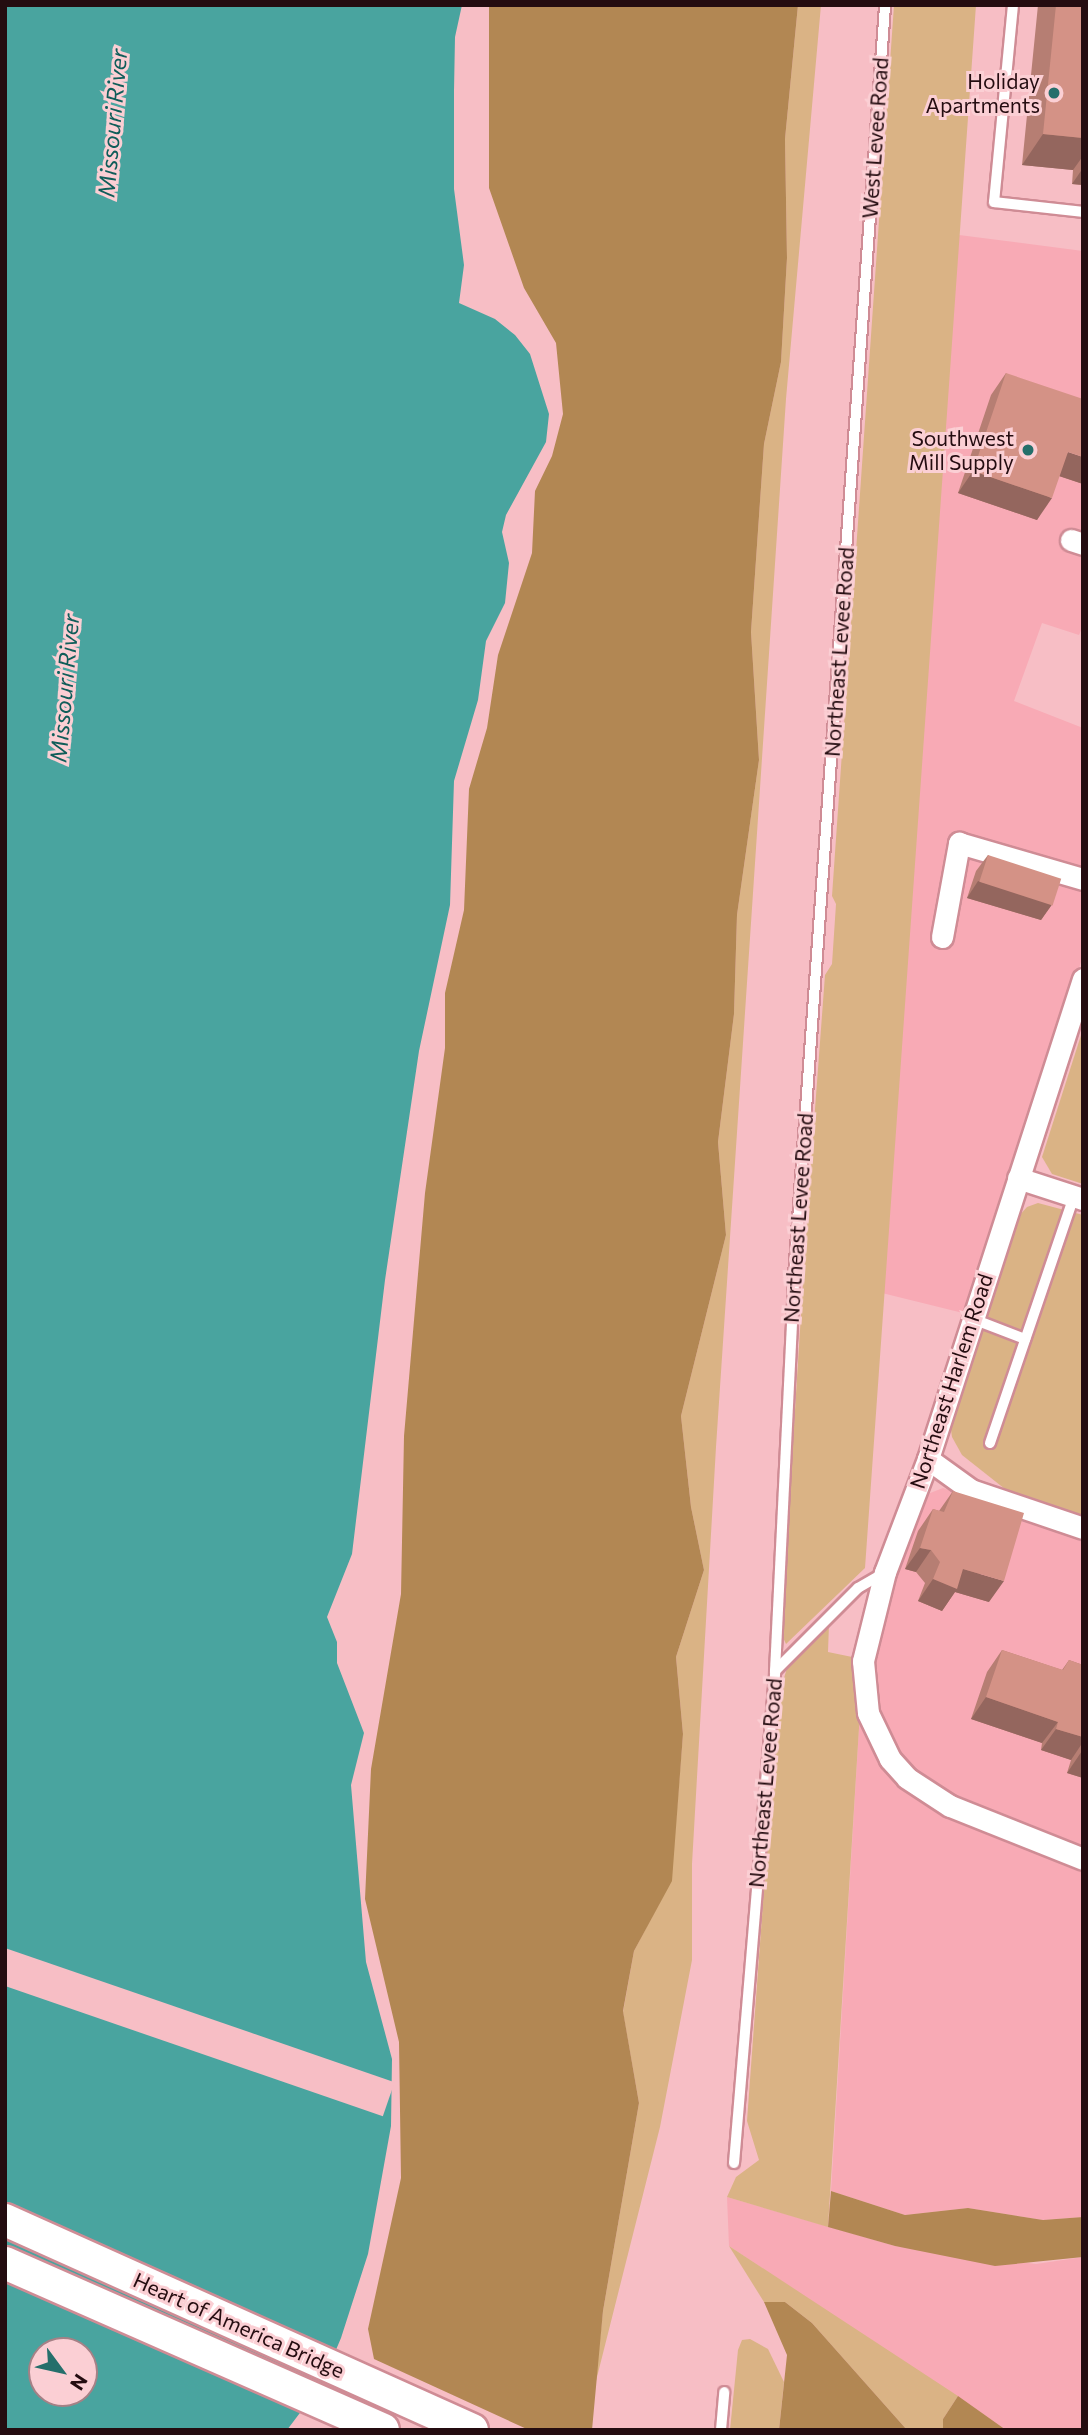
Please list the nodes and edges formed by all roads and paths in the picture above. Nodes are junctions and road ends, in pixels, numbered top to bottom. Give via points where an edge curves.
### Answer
1 (885, 5) edge
2 (1013, 5) edge
3 (1083, 212) edge
4 (866, 272) joint
5 (1083, 879) edge
6 (942, 937) dead end
7 (1083, 979) edge
8 (1018, 1178) junction
9 (1078, 1198) edge
10 (973, 1319) junction
11 (1025, 1339) junction
12 (990, 1443) dead end
13 (928, 1459) junction
14 (1083, 1528) edge
15 (885, 1573) junction
16 (775, 1671) junction
17 (1083, 1859) edge
18 (734, 2164) dead end
19 (5, 2220) edge
20 (5, 2263) edge
21 (724, 2392) dead end
22 (383, 2430) edge
23 (472, 2430) edge
24 (721, 2430) edge

1 - 4 lane, West Levee Road
2 - 3 lane via 994,202
4 - 16 lane, Northeast Levee Road via 794,1276
5 - 6 street via 960,844
7 - 8 street, Northeast Harlem Road
8 - 9 street
8 - 10 street, Northeast Harlem Road
9 - 11 lane
10 - 11 lane
10 - 13 street, Northeast Harlem Road
11 - 12 lane
13 - 14 street via 971,1490
13 - 15 street, Northeast Harlem Road
15 - 16 lane via 858,1588
15 - 17 street, Northeast Harlem Road via 867,1636 863,1687 868,1713 890,1759 907,1778 950,1807
16 - 18 lane, Northeast Levee Road
19 - 23 main road, Heart of America Bridge
20 - 22 main road, Heart of America Bridge
21 - 24 lane

